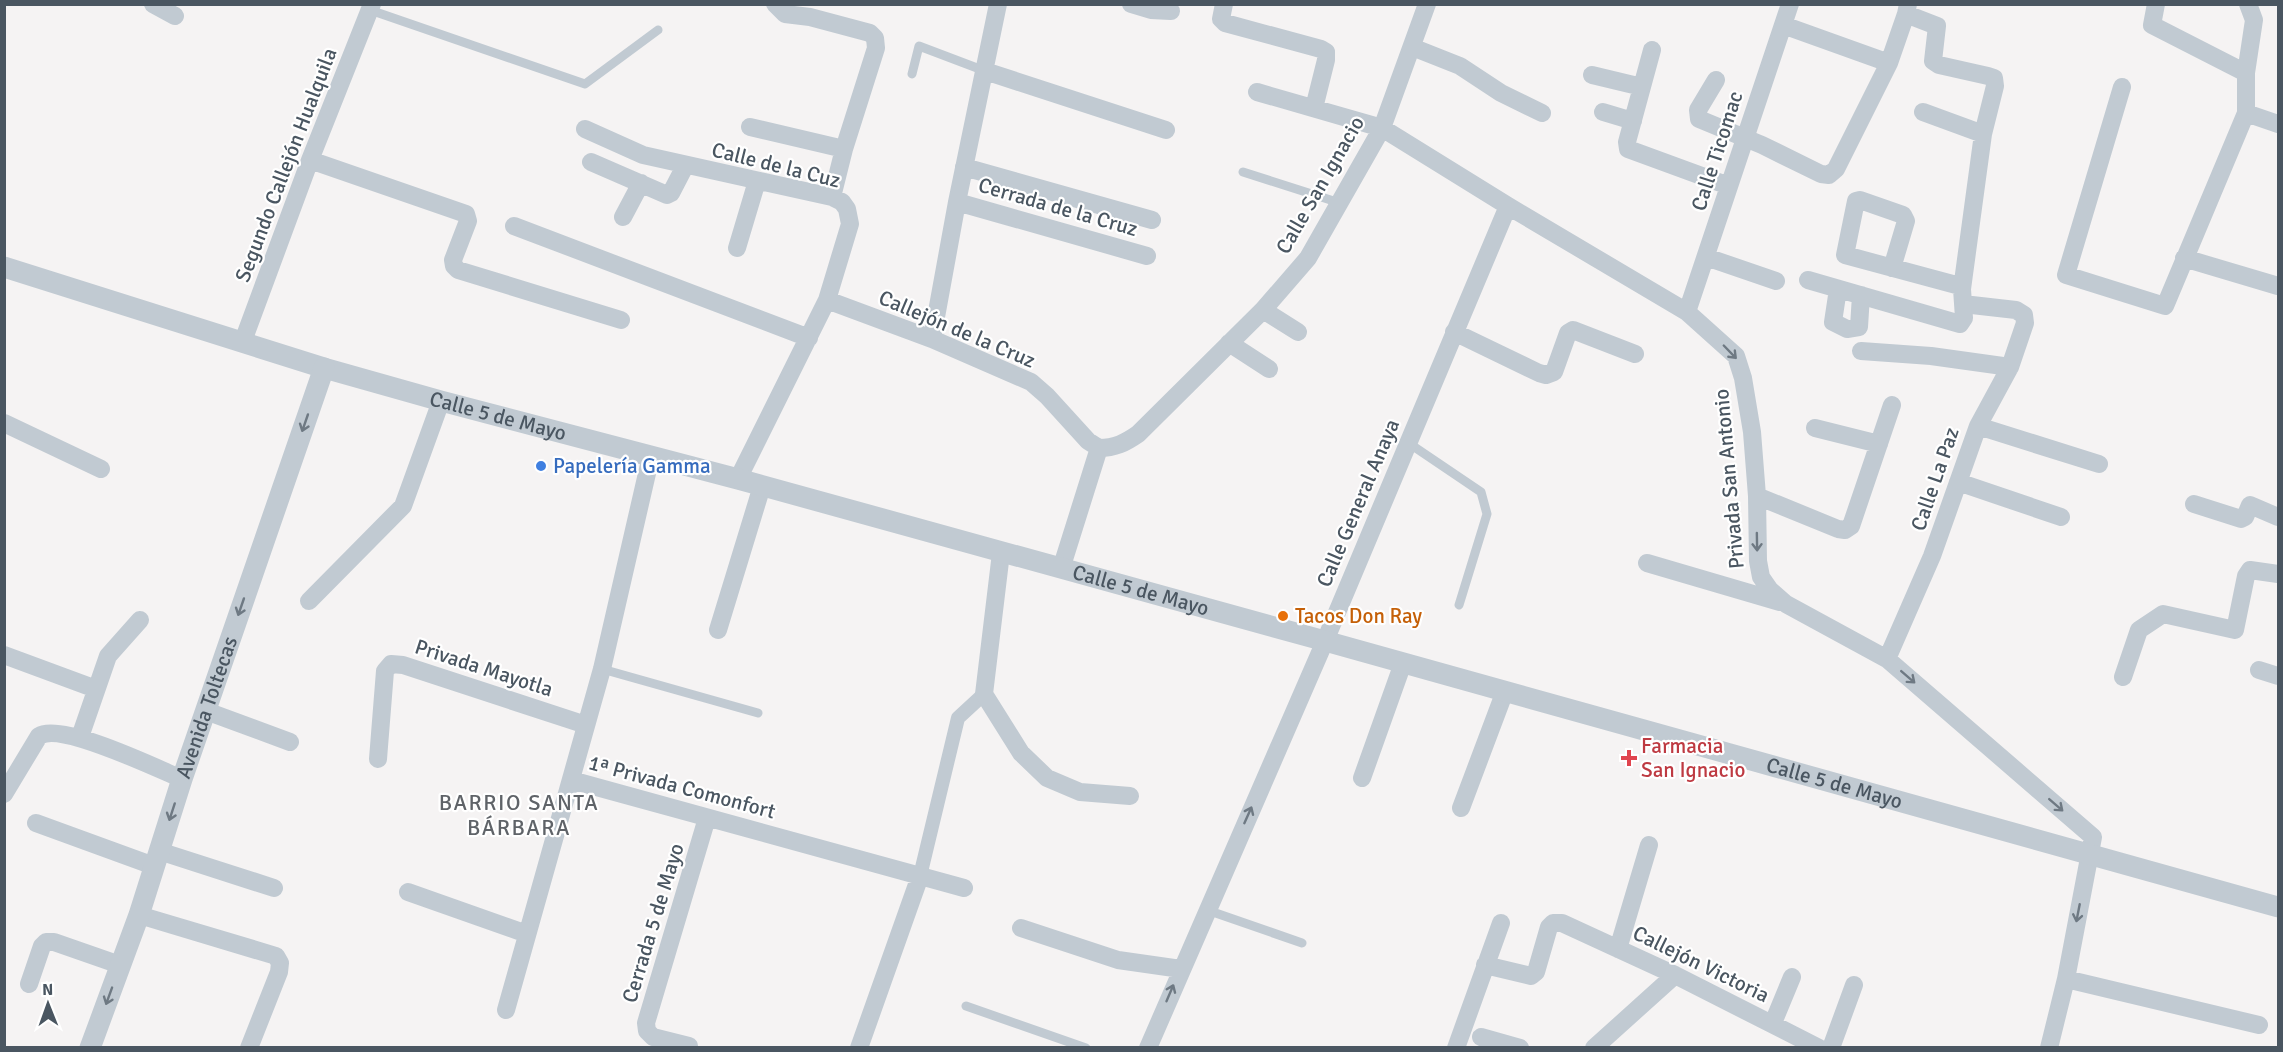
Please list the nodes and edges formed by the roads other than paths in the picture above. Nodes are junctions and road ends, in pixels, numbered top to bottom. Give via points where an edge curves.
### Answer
1 (153, 4) edge
2 (775, 4) edge
3 (1131, 4) edge
4 (1224, 4) edge
5 (1427, 4) edge
6 (1790, 4) edge
7 (2156, 4) edge
8 (2248, 4) edge
9 (996, 5) edge
10 (371, 7) edge
11 (1907, 9) edge
12 (1171, 11) dead end
13 (175, 16) dead end
14 (1783, 25) junction
15 (658, 30) dead end
16 (1412, 47) junction
17 (1652, 50) dead end
18 (1889, 63) junction
19 (985, 72) junction
20 (2246, 73) junction
21 (912, 74) dead end
22 (1592, 75) dead end
23 (1716, 80) dead end
24 (1642, 87) junction
25 (2122, 87) dead end
26 (1257, 92) dead end
27 (1314, 108) junction
28 (1603, 112) dead end
29 (1923, 112) dead end
30 (1542, 113) dead end
31 (2246, 113) junction
32 (1633, 121) junction
33 (2278, 124) edge
34 (750, 127) dead end
35 (1382, 128) junction
36 (585, 129) dead end
37 (1166, 130) dead end
38 (1983, 134) junction
39 (1745, 138) junction
40 (844, 149) junction
41 (310, 160) junction
42 (591, 162) dead end
43 (685, 166) junction
44 (964, 167) junction
45 (1243, 172) dead end
46 (757, 181) junction
47 (640, 183) junction
48 (1729, 186) junction
49 (832, 197) junction
50 (957, 202) junction
51 (1341, 203) junction
52 (1508, 206) junction
53 (623, 217) dead end
54 (1152, 220) dead end
55 (514, 226) dead end
56 (737, 248) dead end
57 (1147, 256) dead end
58 (1706, 256) junction
59 (2184, 258) junction
60 (4, 267) edge
61 (1892, 268) junction
62 (1808, 280) dead end
63 (1776, 281) dead end
64 (2278, 286) edge
65 (1838, 289) junction
66 (1861, 296) junction
67 (1963, 296) junction
68 (827, 300) junction
69 (1263, 310) junction
70 (1687, 312) junction
71 (621, 320) dead end
72 (1298, 332) dead end
73 (1454, 332) junction
74 (809, 338) junction
75 (932, 339) junction
76 (243, 341) junction
77 (1229, 343) junction
78 (1861, 351) dead end
79 (1635, 354) dead end
80 (2010, 367) junction
81 (324, 368) junction
82 (1269, 369) dead end
83 (441, 400) junction
84 (1892, 405) dead end
85 (4, 423) edge
86 (1978, 426) junction
87 (1815, 428) dead end
88 (1407, 442) junction
89 (1879, 444) junction
90 (1099, 448) junction
91 (651, 456) junction
92 (2100, 464) dead end
93 (101, 470) dead end
94 (738, 479) junction
95 (1958, 482) junction
96 (762, 486) junction
97 (1757, 496) junction
98 (2194, 504) dead end
99 (2061, 517) dead end
100 (2278, 517) edge
101 (1001, 553) junction
102 (1647, 563) dead end
103 (1061, 569) junction
104 (2278, 574) edge
105 (309, 601) dead end
106 (1786, 604) junction
107 (1459, 605) dead end
108 (140, 620) dead end
109 (718, 630) dead end
110 (1324, 641) junction
111 (4, 655) edge
112 (1887, 659) junction
113 (1403, 663) junction
114 (603, 669) junction
115 (2259, 670) dead end
116 (2278, 676) edge
117 (2123, 677) dead end
118 (96, 689) junction
119 (1506, 691) junction
120 (984, 694) junction
121 (206, 711) junction
122 (758, 713) dead end
123 (586, 725) junction
124 (80, 737) junction
125 (290, 742) dead end
126 (378, 759) dead end
127 (1362, 778) dead end
128 (182, 779) junction
129 (571, 780) junction
130 (4, 794) edge
131 (1130, 796) dead end
132 (1461, 808) dead end
133 (707, 818) junction
134 (36, 823) dead end
135 (1649, 845) dead end
136 (2089, 856) junction
137 (157, 858) junction
138 (920, 876) junction
139 (274, 888) dead end
140 (964, 888) dead end
141 (408, 892) dead end
142 (2278, 908) edge
143 (1207, 910) junction
144 (139, 915) junction
145 (1501, 923) dead end
146 (1021, 928) dead end
147 (527, 934) junction
148 (1302, 943) dead end
149 (1618, 949) junction
150 (1485, 964) junction
151 (120, 965) junction
152 (1181, 969) junction
153 (1675, 975) junction
154 (1792, 977) dead end
155 (2066, 979) junction
156 (30, 984) dead end
157 (1854, 985) dead end
158 (966, 1006) dead end
159 (506, 1010) dead end
160 (1773, 1023) junction
161 (2259, 1025) dead end
162 (1481, 1037) dead end
163 (1789, 1040) edge
164 (689, 1046) edge
165 (90, 1047) edge
166 (249, 1047) edge
167 (859, 1047) edge
168 (1086, 1047) edge
169 (1148, 1047) edge
170 (1456, 1047) edge
171 (1520, 1047) edge
172 (1594, 1047) edge
173 (1819, 1047) edge
174 (1831, 1047) edge
175 (2049, 1047) edge

1 - 13 street
2 - 40 street via 785,14 810,17 870,33 875,38 876,48
3 - 12 street
4 - 27 street via 1221,19 1225,23 1326,52
5 - 16 street, Calle San Ignacio
6 - 14 street, Calle Ticomac
7 - 20 street via 2152,25
8 - 20 street via 2254,20
9 - 19 street, Cerrada de la Cruz
10 - 15 lane via 585,84
10 - 41 street, Segundo Callejón Hualquila
11 - 18 street
11 - 38 street via 1937,26 1933,62 1994,78
14 - 18 street
14 - 39 street, Calle Ticomac
16 - 30 street via 1460,66 1501,93
16 - 35 street, Calle San Ignacio
17 - 24 street
18 - 39 street via 1836,169 1829,175
19 - 21 lane via 919,46
19 - 37 street
19 - 44 street, Cerrada de la Cruz
20 - 31 street
22 - 24 street
23 - 39 street via 1698,110 1699,119
24 - 32 street
25 - 59 street via 2066,275 2165,306
26 - 27 street, Privada San Antonio
27 - 35 street, Privada San Antonio
28 - 32 street
29 - 38 street
31 - 33 street
31 - 59 street
32 - 48 street via 1628,149
34 - 40 street
35 - 51 street, Calle San Ignacio
35 - 52 street, Privada San Antonio
36 - 43 street, Calle de la Cuz via 643,155
38 - 67 street
39 - 48 street, Calle Ticomac
40 - 49 street
41 - 71 street via 466,214 468,222 453,260 458,270
41 - 76 street, Segundo Callejón Hualquila
42 - 47 street
43 - 46 street, Calle de la Cuz
43 - 47 street via 668,195
44 - 50 street, Cerrada de la Cruz
44 - 54 street
45 - 51 lane
46 - 49 street, Calle de la Cuz
46 - 56 street
47 - 53 street
48 - 58 street, Calle Ticomac
49 - 68 street, Calle de la Cuz via 848,209 850,224
50 - 57 street, Cerrada de la Cruz
50 - 75 street, Cerrada de la Cruz
51 - 69 street, Calle San Ignacio via 1308,258
52 - 70 street, Privada San Antonio
52 - 73 street, Calle General Anaya
55 - 74 street
58 - 63 street
58 - 70 street, Calle Ticomac
59 - 64 street
60 - 76 street, Calle 5 de Mayo
61 - 61 street via 1845,255 1854,204 1860,200 1904,215 1906,221
61 - 67 street via 1960,286
62 - 65 street
65 - 66 street
65 - 66 street via 1833,322 1847,329 1859,327
66 - 67 street via 1960,324 1964,318
67 - 80 street, Calle La Paz via 2024,315 2025,323
68 - 74 street, Calle de la Cuz
68 - 75 street, Callejón de la Cruz
69 - 72 street
69 - 77 street, Calle San Ignacio
70 -> 97 street, Privada San Antonio via 1736,356 1752,432
73 - 79 street via 1546,375 1554,372 1568,333 1573,330
73 - 88 street, Calle General Anaya
74 - 94 street, Calle de la Cuz
75 - 90 street, Callejón de la Cruz via 1030,382
76 - 81 street, Calle 5 de Mayo
77 - 82 street
77 - 90 street, Calle San Ignacio via 1138,434 1124,444
78 - 80 street
80 - 86 street, Calle La Paz
81 - 83 street, Calle 5 de Mayo
81 -> 121 street, Avenida Toltecas
83 - 91 street, Calle 5 de Mayo
83 - 105 street via 403,506
84 - 89 street
85 - 93 street
86 - 92 street
86 - 95 street, Calle La Paz
87 - 89 street
88 - 107 lane via 1481,492 1487,514
88 - 110 street, Calle General Anaya
89 - 97 street via 1851,526 1845,530
90 - 103 street
91 - 94 street, Calle 5 de Mayo
91 - 114 street, 1ª Privada Comonfort
94 - 96 street, Calle 5 de Mayo
95 - 99 street
95 - 112 street, Calle La Paz via 1932,556
96 - 101 street, Calle 5 de Mayo
96 - 109 street
97 -> 106 street, Privada San Antonio via 1761,577
98 - 100 street via 2241,519 2250,505
101 - 103 street, Calle 5 de Mayo
101 - 120 street
102 - 106 street
103 - 110 street, Calle 5 de Mayo
104 - 117 street via 2250,570 2235,630 2163,614 2139,630
106 - 112 street, Privada San Antonio
108 - 118 street via 108,656
110 - 113 street, Calle 5 de Mayo
143 -> 110 street, Calle General Anaya
111 - 118 street
112 -> 136 street, Privada San Antonio via 2093,837
113 - 119 street, Calle 5 de Mayo
113 - 127 street
114 - 122 lane
114 - 123 street, 1ª Privada Comonfort
115 - 116 street
118 - 124 street
119 - 132 street
119 - 136 street, Calle 5 de Mayo
120 - 131 street via 1021,753 1047,778 1080,792
120 - 138 street via 958,718
121 - 125 street
121 - 128 street, Avenida Toltecas
123 - 126 street, Privada Mayotla via 391,664 386,671
123 - 129 street, 1ª Privada Comonfort
124 - 128 street
124 - 130 street via 44,732
128 -> 137 street, Avenida Toltecas
129 - 133 street, 1ª Privada Comonfort
129 - 147 street
133 - 138 street, 1ª Privada Comonfort
133 - 164 street, Cerrada 5 de Mayo via 646,1023 653,1037
134 - 137 street
135 - 149 street
136 - 142 street, Calle 5 de Mayo
136 -> 155 street
137 - 139 street
137 - 144 street, Avenida Toltecas
138 - 140 street, 1ª Privada Comonfort
138 - 167 street
141 - 147 street
143 - 148 lane
143 - 152 street, Calle General Anaya
144 - 151 street, Avenida Toltecas
144 - 166 street via 276,956 279,972
145 - 150 street
146 - 152 street via 1118,960
147 - 159 street
149 - 150 street, Callejón Victoria via 1562,923 1553,923 1536,972 1531,976
149 - 153 street, Callejón Victoria
150 - 170 street
151 - 156 street via 46,942
151 -> 165 street, Avenida Toltecas
169 -> 152 street, Calle General Anaya
153 - 160 street, Callejón Victoria
153 - 172 street
154 - 160 street
155 - 161 street
155 - 175 street
157 - 174 street
158 - 168 lane
160 - 163 street, Callejón Victoria
162 - 171 street
163 - 173 street, Callejón Victoria

